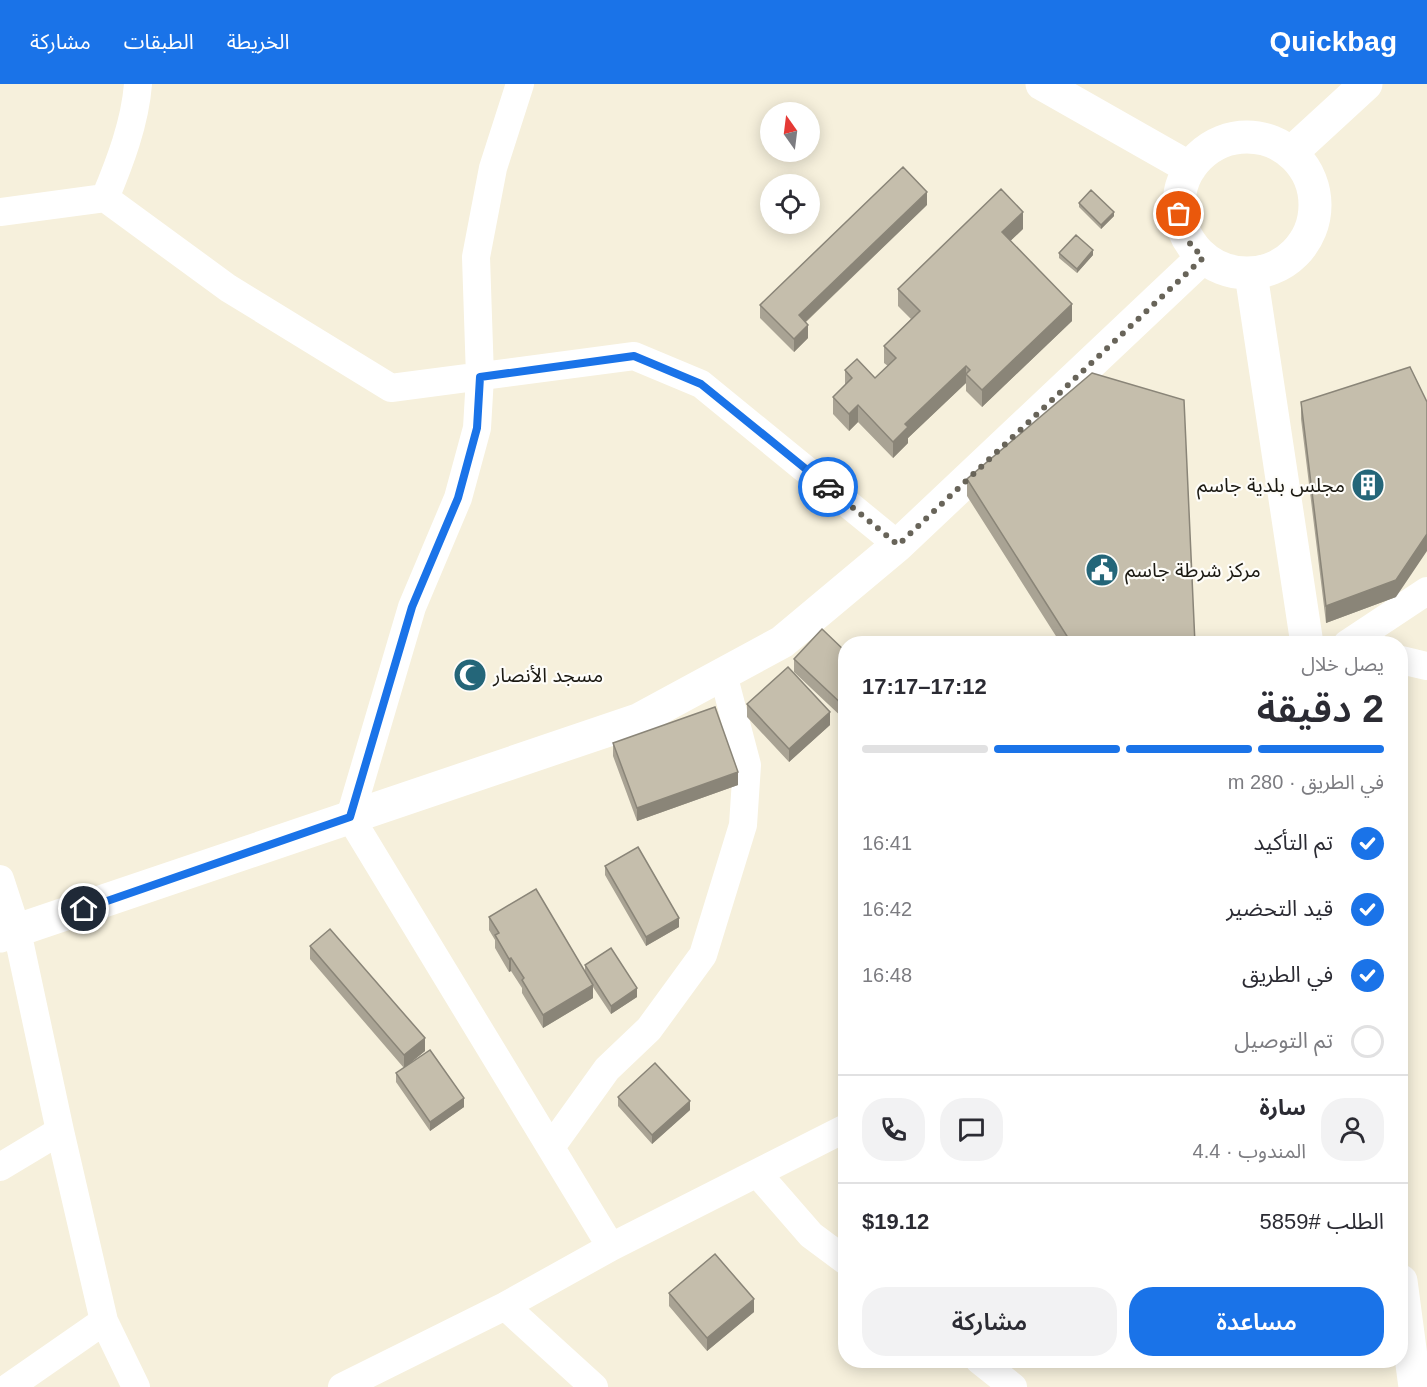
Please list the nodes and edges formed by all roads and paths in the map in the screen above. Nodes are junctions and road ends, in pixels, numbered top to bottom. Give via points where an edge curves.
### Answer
1 (138, 84) edge
2 (520, 84) edge
3 (1042, 84) edge
4 (1366, 84) edge
5 (1291, 153) junction
6 (1190, 168) junction
7 (105, 198) junction
8 (0, 213) edge
9 (1203, 258) junction
10 (1251, 274) junction
11 (480, 377) junction
12 (898, 545) junction
13 (1427, 591) edge
14 (1306, 636) edge
15 (1359, 636) edge
16 (1408, 662) edge
17 (1427, 666) edge
18 (723, 674) junction
19 (350, 817) junction
20 (0, 879) edge
21 (9, 934) edge
22 (60, 1131) junction
23 (838, 1132) edge
24 (550, 1147) junction
25 (0, 1167) edge
26 (757, 1173) junction
27 (611, 1247) junction
28 (838, 1255) edge
29 (1408, 1302) edge
30 (505, 1306) junction
31 (104, 1321) junction
32 (1418, 1331) edge
33 (989, 1368) edge
34 (9, 1387) edge
35 (136, 1387) edge
36 (342, 1387) edge
37 (594, 1387) edge
38 (1013, 1387) edge
39 (1415, 1387) edge

1 - 7 street via 136,106
2 - 11 street via 492,168 476,257
3 - 6 main road
4 - 5 main road
5 - 6 main road via 1270,141 1233,139 1211,147
5 - 10 main road via 1308,172 1315,195 1315,218 1306,241 1290,259 1274,269
6 - 9 main road via 1180,190 1179,214 1187,240
7 - 8 street
7 - 11 street via 228,288 391,388
9 - 10 main road via 1227,271
9 - 12 main road
10 - 14 main road
11 - 12 street via 634,356 701,384
11 - 19 street via 477,428 458,498 412,607
12 - 18 main road via 782,642
13 - 15 street
16 - 17 street
18 - 19 main road via 638,720
18 - 24 street via 747,765 743,825 703,955 649,1029 607,1069
19 - 21 main road
19 - 24 street
20 - 21 street
21 - 22 street
22 - 25 street
22 - 31 street
23 - 26 street
24 - 27 street
26 - 27 street
26 - 28 street via 811,1235
27 - 30 street
29 - 32 main road
30 - 36 street
30 - 37 street
31 - 34 street
31 - 35 street
32 - 39 main road
33 - 38 street

